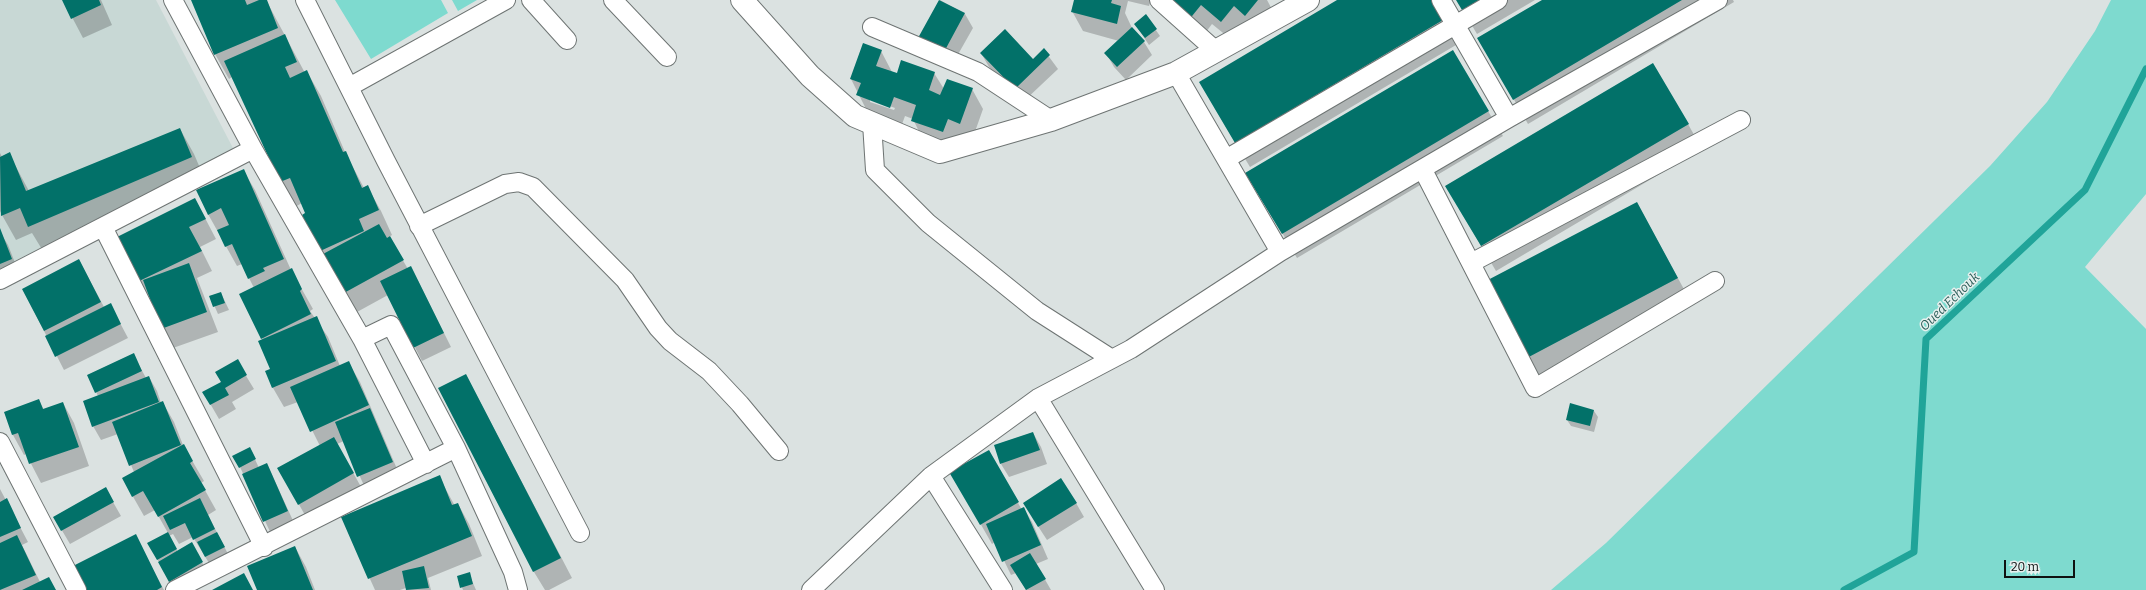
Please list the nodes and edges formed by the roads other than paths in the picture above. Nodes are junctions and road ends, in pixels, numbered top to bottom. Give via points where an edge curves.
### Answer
1 (173, 0) edge
2 (305, 0) edge
3 (506, 0) edge
4 (531, 0) edge
5 (613, 0) edge
6 (742, 0) edge
7 (1159, 0) edge
8 (1308, 0) edge
9 (1441, 0) edge
10 (1498, 0) edge
11 (1718, 0) edge
12 (1455, 24) junction
13 (872, 27) dead end
14 (567, 40) dead end
15 (1216, 51) junction
16 (666, 57) dead end
17 (1176, 73) junction
18 (349, 88) junction
19 (1510, 118) junction
20 (1051, 120) junction
21 (1741, 120) dead end
22 (872, 123) junction
23 (253, 149) junction
24 (1226, 159) junction
25 (1423, 170) junction
26 (419, 226) junction
27 (103, 227) junction
28 (1280, 252) junction
29 (1471, 264) junction
30 (0, 280) edge
31 (1715, 281) dead end
32 (362, 339) junction
33 (1112, 359) junction
34 (1038, 398) junction
35 (0, 442) edge
36 (456, 448) junction
37 (779, 451) dead end
38 (426, 464) junction
39 (931, 476) junction
40 (580, 533) dead end
41 (264, 547) junction
42 (77, 590) edge
43 (175, 590) edge
44 (518, 590) edge
45 (811, 590) edge
46 (1003, 590) edge
47 (1155, 590) edge

1 - 23 street
2 - 18 street
3 - 18 street
4 - 14 street
5 - 16 street
6 - 22 street via 810,76 855,116
7 - 15 street
8 - 15 street
9 - 12 street
10 - 12 street
11 - 19 street
12 - 19 street
12 - 24 street
13 - 20 street via 978,72
15 - 17 street
17 - 20 street
17 - 24 street
18 - 26 street
19 - 25 street
20 - 22 street via 940,152
21 - 29 street
22 - 33 street via 875,170 923,218 1037,311
23 - 27 street
23 - 32 street
24 - 28 street
25 - 28 street
25 - 29 street
26 - 37 street via 505,184 519,182 533,187 624,280 670,341 709,371
26 - 40 street
27 - 30 street
27 - 41 street
28 - 33 street
29 - 31 street via 1535,388
32 - 36 street via 391,325
32 - 38 street
33 - 34 street
34 - 39 street
34 - 47 street
35 - 42 street
36 - 38 street
36 - 44 street via 513,572
38 - 41 street
39 - 45 street
39 - 46 street
41 - 43 street

